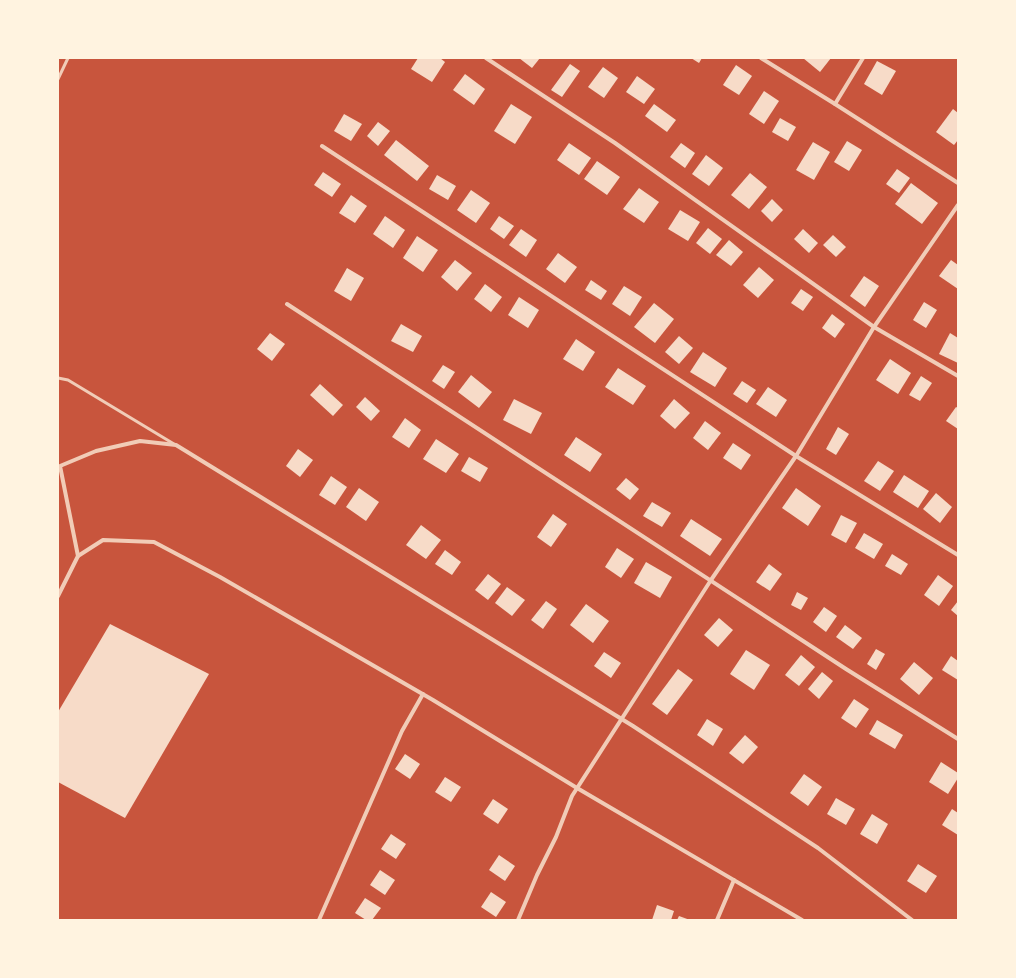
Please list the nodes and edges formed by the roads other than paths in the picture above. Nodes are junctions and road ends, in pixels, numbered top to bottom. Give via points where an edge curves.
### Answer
1 (68, 58) edge
2 (486, 58) edge
3 (761, 58) edge
4 (862, 58) edge
5 (58, 79) edge
6 (835, 104) junction
7 (322, 146) dead end
8 (958, 183) edge
9 (958, 205) edge
10 (288, 304) dead end
11 (874, 326) junction
12 (958, 376) edge
13 (58, 378) edge
14 (176, 445) junction
15 (796, 456) junction
16 (59, 466) edge
17 (958, 555) edge
18 (78, 556) junction
19 (711, 580) junction
20 (58, 596) edge
21 (423, 694) junction
22 (622, 719) junction
23 (958, 739) edge
24 (577, 788) junction
25 (734, 880) junction
26 (319, 920) edge
27 (518, 920) edge
28 (717, 920) edge
29 (802, 920) edge
30 (912, 920) edge

1 - 5 lane
2 - 11 street via 615,143
3 - 6 street
4 - 6 street
6 - 8 street
7 - 15 street
9 - 11 street
10 - 19 street
11 - 12 street
11 - 15 street
13 - 14 lane via 68,380
14 - 16 street via 140,441 96,451
14 - 22 street
15 - 17 street
15 - 19 street
16 - 18 street
18 - 20 street
18 - 21 street via 103,540 154,542
19 - 22 street
19 - 23 street
21 - 24 street
21 - 26 street via 402,731
22 - 24 street
22 - 30 street via 818,848
24 - 25 street
24 - 27 street
25 - 28 street
25 - 29 street

